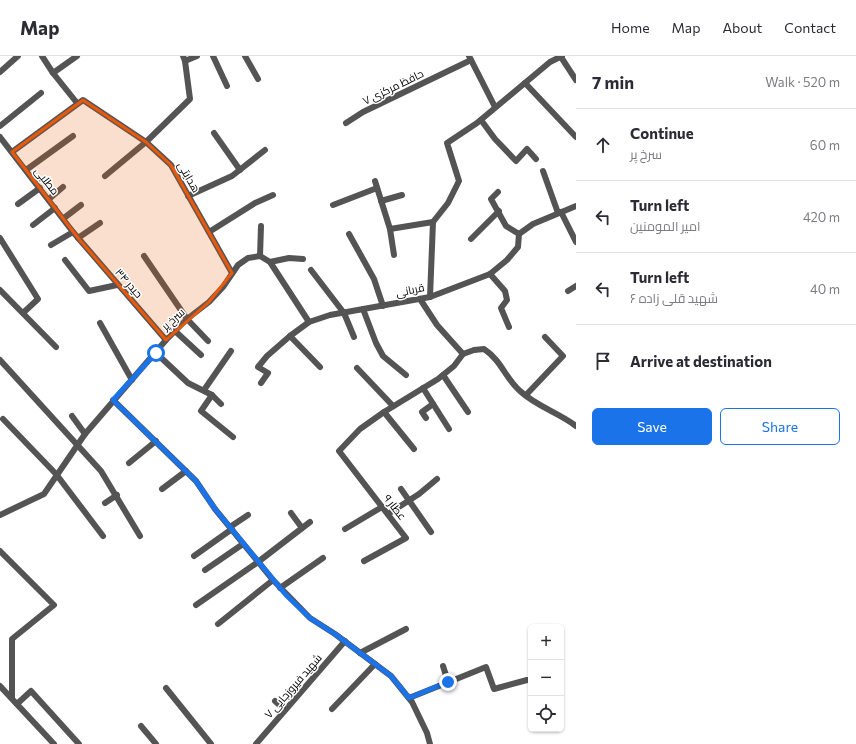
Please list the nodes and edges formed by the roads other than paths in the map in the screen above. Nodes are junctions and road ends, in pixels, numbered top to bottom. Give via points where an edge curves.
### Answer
1 (42, 56) edge
2 (77, 56) edge
3 (197, 56) edge
4 (213, 56) edge
5 (245, 56) edge
6 (562, 56) edge
7 (16, 57) edge
8 (470, 58) edge
9 (184, 59) edge
10 (0, 72) edge
11 (53, 73) junction
12 (258, 79) dead end
13 (576, 80) edge
14 (525, 83) junction
15 (227, 86) dead end
16 (41, 93) dead end
17 (80, 101) junction
18 (495, 107) junction
19 (481, 120) junction
20 (346, 123) dead end
21 (0, 126) edge
22 (214, 133) dead end
23 (73, 136) dead end
24 (0, 137) edge
25 (576, 137) edge
26 (146, 142) junction
27 (265, 150) dead end
28 (12, 152) junction
29 (536, 159) dead end
30 (26, 170) junction
31 (240, 170) junction
32 (543, 171) dead end
33 (104, 176) dead end
34 (375, 181) dead end
35 (63, 187) dead end
36 (40, 188) junction
37 (377, 188) junction
38 (498, 192) dead end
39 (273, 195) dead end
40 (188, 196) junction
41 (402, 196) dead end
42 (49, 199) junction
43 (381, 201) junction
44 (18, 204) dead end
45 (81, 205) dead end
46 (333, 205) dead end
47 (576, 206) edge
48 (55, 208) junction
49 (499, 211) junction
50 (559, 213) junction
51 (64, 218) junction
52 (433, 222) junction
53 (100, 223) dead end
54 (32, 225) dead end
55 (261, 226) dead end
56 (390, 229) junction
57 (73, 232) junction
58 (209, 232) junction
59 (349, 234) dead end
60 (519, 234) junction
61 (0, 238) edge
62 (78, 238) junction
63 (471, 239) dead end
64 (576, 242) edge
65 (51, 245) dead end
66 (394, 255) dead end
67 (144, 256) dead end
68 (260, 256) junction
69 (303, 259) dead end
70 (65, 260) dead end
71 (270, 262) junction
72 (311, 270) dead end
73 (232, 273) junction
74 (490, 274) junction
75 (117, 285) junction
76 (576, 286) edge
77 (0, 290) edge
78 (568, 291) dead end
79 (430, 297) junction
80 (420, 299) junction
81 (383, 306) junction
82 (363, 309) junction
83 (23, 313) junction
84 (344, 313) junction
85 (187, 319) junction
86 (309, 322) junction
87 (100, 323) dead end
88 (509, 327) dead end
89 (175, 331) junction
90 (290, 336) junction
91 (354, 337) dead end
92 (545, 337) dead end
93 (166, 340) junction
94 (208, 341) dead end
95 (56, 347) dead end
96 (231, 351) dead end
97 (156, 353) junction
98 (201, 354) dead end
99 (463, 354) junction
100 (0, 360) edge
101 (320, 366) dead end
102 (357, 368) dead end
103 (406, 375) dead end
104 (443, 375) junction
105 (132, 380) junction
106 (261, 383) dead end
107 (423, 388) junction
108 (204, 390) junction
109 (212, 394) junction
110 (526, 395) junction
111 (113, 400) junction
112 (221, 404) dead end
113 (433, 404) junction
114 (393, 406) junction
115 (384, 412) junction
116 (468, 412) dead end
117 (72, 416) dead end
118 (426, 418) dead end
119 (3, 419) dead end
120 (576, 426) edge
121 (449, 428) dead end
122 (85, 434) junction
123 (233, 437) dead end
124 (156, 441) junction
125 (77, 445) junction
126 (414, 449) dead end
127 (129, 463) dead end
128 (186, 471) junction
129 (56, 474) junction
130 (437, 479) dead end
131 (162, 489) dead end
132 (401, 489) dead end
133 (116, 494) junction
134 (409, 501) junction
135 (105, 503) dead end
136 (382, 507) junction
137 (291, 513) dead end
138 (388, 514) junction
139 (248, 515) dead end
140 (0, 516) edge
141 (310, 522) dead end
142 (231, 528) junction
143 (302, 528) junction
144 (345, 529) dead end
145 (431, 532) dead end
146 (103, 536) dead end
147 (140, 536) dead end
148 (243, 544) junction
149 (0, 551) edge
150 (194, 556) dead end
151 (323, 558) dead end
152 (364, 561) dead end
153 (258, 562) junction
154 (205, 570) dead end
155 (273, 580) junction
156 (280, 588) junction
157 (196, 606) dead end
158 (218, 624) dead end
159 (406, 629) dead end
160 (345, 641) junction
161 (360, 653) junction
162 (375, 664) junction
163 (442, 666) dead end
164 (527, 680) dead end
165 (448, 682) junction
166 (0, 686) edge
167 (166, 688) dead end
168 (12, 698) junction
169 (409, 698) junction
170 (276, 701) dead end
171 (17, 704) junction
172 (332, 709) dead end
173 (285, 710) junction
174 (141, 726) dead end
175 (54, 744) edge
176 (79, 744) edge
177 (156, 744) edge
178 (211, 744) edge
179 (256, 744) edge
180 (430, 744) edge

1 - 11 street, هدایتی
2 - 11 street
3 - 9 street
4 - 15 street
5 - 12 street
6 - 13 street
6 - 14 street via 550,62
7 - 10 street
8 - 18 street
8 - 20 street, حافظ مرکزی ۷ via 362,112
9 - 26 street via 190,99
11 - 17 street, هدایتی
14 - 18 street
14 - 25 street
16 - 21 street
17 - 26 street, هدایتی
17 - 28 street
18 - 19 street
19 - 29 street via 516,161 527,149
19 - 52 street via 447,143 459,181 448,203
22 - 31 street
23 - 30 street
24 - 28 street, مطلبی
26 - 33 street
26 - 40 street, هدایتی via 171,165
27 - 31 street
28 - 30 street, مطلبی
30 - 36 street, مطلبی
31 - 40 street
32 - 50 street
34 - 37 street
35 - 42 street
36 - 42 street, مطلبی
36 - 44 street
37 - 43 street
37 - 46 street
38 - 49 street via 491,199
39 - 58 street via 254,203
40 - 58 street, هدایتی
41 - 43 street
42 - 48 street, مطلبی
43 - 56 street
45 - 51 street
47 - 50 street
48 - 51 street, مطلبی
48 - 54 street
49 - 60 street via 506,226
49 - 63 street
50 - 60 street via 533,224
50 - 64 street
51 - 57 street, مطلبی
52 - 56 street
52 - 79 street
53 - 62 street
55 - 68 street
56 - 66 street
57 - 62 street, مطلبی
57 - 65 street
58 - 73 street, هدایتی
59 - 81 street via 374,279
60 - 74 street, قربانی via 518,247
61 - 83 street via 38,299
62 - 75 street, حیدر ۳۴
67 - 85 street
68 - 71 street
68 - 73 street, سرخ پر via 248,258
69 - 71 street via 289,258
70 - 75 street via 89,291
71 - 86 street
72 - 84 street
73 - 85 street, سرخ پر via 209,302
74 - 79 street, قربانی
74 - 88 street via 504,291 507,300 501,308
75 - 93 street, حیدر ۳۴
76 - 78 street
77 - 83 street
79 - 80 street, قربانی
80 - 81 street, قربانی
80 - 99 street via 438,326
81 - 82 street, قربانی
82 - 84 street, قربانی
82 - 103 street via 383,356
83 - 95 street
84 - 86 street, قربانی
84 - 91 street
85 - 89 street, سرخ پر
85 - 94 street
86 - 90 street, قربانی
87 - 105 street
89 - 93 street, سرخ پر
89 - 98 street
90 - 101 street
90 - 106 street, قربانی via 258,367 268,373
92 - 110 street via 563,356
93 - 97 street, سرخ پر
96 - 108 street
97 - 105 street, سرخ پر
97 - 108 street via 188,383
99 - 104 street
99 - 110 street via 484,349 501,364 508,379
100 - 125 street
102 - 114 street
104 - 107 street
104 - 116 street
105 - 111 street, سرخ پر
107 - 113 street
107 - 114 street
108 - 109 street
109 - 112 street
109 - 123 street via 201,411
110 - 120 street
111 - 122 street, سرخ پر
111 - 124 street
113 - 118 street via 422,412
113 - 121 street
114 - 115 street
115 - 126 street
115 - 136 street, عطار ۹ via 360,429 339,451
117 - 122 street
119 - 129 street
122 - 125 street, سرخ پر
124 - 127 street
124 - 128 street
125 - 129 street, سرخ پر
125 - 133 street
128 - 131 street
128 - 142 street
129 - 140 street, سرخ پر via 44,494
129 - 146 street
130 - 134 street
132 - 134 street
133 - 135 street
133 - 147 street
134 - 138 street
134 - 145 street
136 - 138 street, عطار ۹
136 - 144 street
137 - 143 street
138 - 152 street, عطار ۹ via 406,538
139 - 142 street
141 - 143 street
142 - 148 street
142 - 150 street
143 - 153 street
148 - 153 street
148 - 154 street
149 - 168 street via 54,605 12,639
151 - 156 street
153 - 155 street
153 - 157 street
155 - 156 street
155 - 158 street
156 - 160 street via 310,618
159 - 161 street
160 - 161 street
160 - 173 street, شهید فیروزجایی ۷
161 - 162 street
162 - 169 street via 391,676
162 - 172 street
163 - 165 street
164 - 165 street via 494,689 486,667
165 - 169 street
166 - 168 street
167 - 178 street
168 - 171 street
169 - 180 street
170 - 173 street
171 - 175 street
171 - 176 street via 31,691
173 - 179 street, شهید فیروزجایی ۷
174 - 177 street

